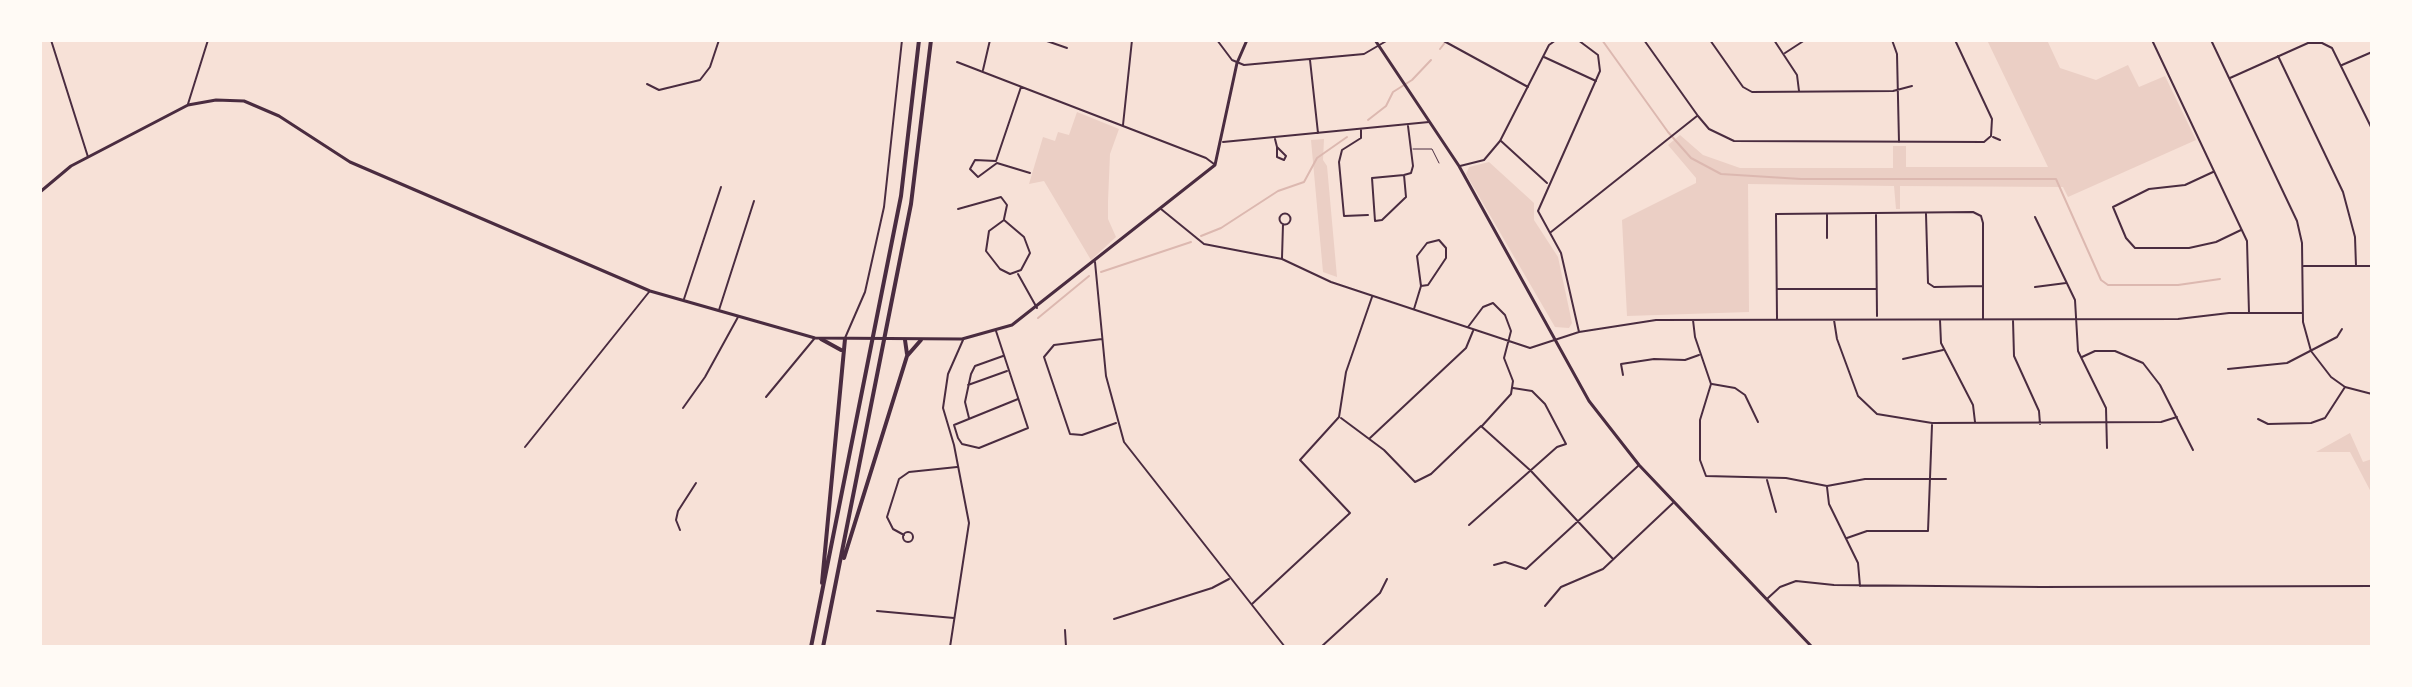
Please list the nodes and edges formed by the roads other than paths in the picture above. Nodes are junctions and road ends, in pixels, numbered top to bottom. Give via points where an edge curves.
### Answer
1 (51, 40) edge
2 (208, 40) edge
3 (719, 40) edge
4 (902, 40) edge
5 (919, 40) edge
6 (931, 40) edge
7 (990, 40) edge
8 (1044, 40) edge
9 (1132, 40) edge
10 (1217, 40) edge
11 (1247, 40) edge
12 (1375, 40) edge
13 (1388, 40) edge
14 (1443, 40) edge
15 (1556, 40) edge
16 (1578, 40) edge
17 (1644, 40) edge
18 (1710, 40) edge
19 (1774, 40) edge
20 (1805, 40) edge
21 (1892, 40) edge
22 (1955, 40) edge
23 (2152, 40) edge
24 (2211, 40) edge
25 (1379, 47) junction
26 (1067, 48) dead end
27 (2372, 52) edge
28 (1784, 54) junction
29 (1543, 56) junction
30 (2278, 56) junction
31 (1310, 59) junction
32 (957, 62) dead end
33 (1237, 63) junction
34 (2341, 66) junction
35 (982, 71) junction
36 (2229, 78) junction
37 (1596, 81) junction
38 (647, 84) dead end
39 (1021, 85) junction
40 (1912, 86) dead end
41 (1528, 87) junction
42 (1899, 90) junction
43 (1799, 91) junction
44 (188, 105) junction
45 (1698, 116) junction
46 (1430, 122) junction
47 (2370, 122) edge
48 (1408, 124) junction
49 (1123, 125) junction
50 (1361, 129) junction
51 (2372, 129) edge
52 (1318, 133) junction
53 (1991, 136) junction
54 (1275, 138) junction
55 (2000, 140) dead end
56 (1500, 141) junction
57 (1223, 142) junction
58 (1899, 143) junction
59 (1277, 147) dead end
60 (1411, 149) junction
61 (88, 157) junction
62 (996, 162) junction
63 (1439, 163) dead end
64 (1215, 165) junction
65 (1459, 166) junction
66 (2214, 171) junction
67 (1030, 173) dead end
68 (1404, 175) junction
69 (1548, 185) junction
70 (721, 187) dead end
71 (40, 192) edge
72 (754, 201) dead end
73 (958, 209) dead end
74 (1161, 209) junction
75 (1926, 212) junction
76 (1827, 214) junction
77 (1876, 214) junction
78 (1368, 215) dead end
79 (2035, 217) dead end
80 (1004, 220) junction
81 (1283, 224) dead end
82 (2242, 229) junction
83 (1550, 233) junction
84 (1827, 238) dead end
85 (1282, 259) junction
86 (1095, 261) junction
87 (2303, 266) junction
88 (2356, 266) junction
89 (2372, 266) edge
90 (1018, 273) junction
91 (2067, 283) junction
92 (1421, 286) junction
93 (1983, 286) junction
94 (2035, 287) dead end
95 (1777, 289) junction
96 (1876, 289) junction
97 (650, 291) junction
98 (1373, 296) junction
99 (684, 300) junction
100 (1037, 308) junction
101 (719, 311) junction
102 (1414, 311) junction
103 (2249, 313) junction
104 (2303, 313) junction
105 (738, 317) junction
106 (1777, 319) junction
107 (1834, 319) junction
108 (1877, 319) junction
109 (1940, 319) junction
110 (1983, 319) junction
111 (2014, 319) junction
112 (2076, 319) junction
113 (1693, 320) junction
114 (1467, 328) junction
115 (2342, 329) dead end
116 (1474, 330) junction
117 (996, 331) junction
118 (1579, 332) junction
119 (815, 338) junction
120 (821, 339) junction
121 (845, 339) junction
122 (962, 339) junction
123 (1103, 339) junction
124 (905, 340) junction
125 (921, 340) junction
126 (1556, 341) junction
127 (1509, 342) junction
128 (1944, 350) junction
129 (2311, 351) junction
130 (841, 352) junction
131 (1700, 355) junction
132 (907, 356) junction
133 (1003, 356) junction
134 (2081, 357) junction
135 (1903, 359) dead end
136 (2228, 369) dead end
137 (1008, 371) junction
138 (1623, 375) dead end
139 (1711, 384) junction
140 (968, 385) junction
141 (2345, 387) junction
142 (1513, 388) junction
143 (2372, 394) edge
144 (766, 397) dead end
145 (1018, 399) junction
146 (683, 408) dead end
147 (1339, 417) junction
148 (2177, 417) junction
149 (969, 419) junction
150 (2258, 419) dead end
151 (1758, 422) dead end
152 (1118, 423) junction
153 (1932, 423) junction
154 (1975, 423) junction
155 (2107, 423) junction
156 (2040, 424) junction
157 (1481, 426) junction
158 (1368, 439) junction
159 (525, 447) dead end
160 (2107, 448) dead end
161 (2193, 450) dead end
162 (1639, 465) junction
163 (959, 467) junction
164 (1531, 471) junction
165 (1767, 478) junction
166 (1928, 479) junction
167 (1946, 479) dead end
168 (696, 483) dead end
169 (1827, 486) junction
170 (1674, 503) junction
171 (1776, 512) dead end
172 (1578, 521) junction
173 (1469, 525) dead end
174 (680, 530) dead end
175 (904, 535) dead end
176 (1847, 538) junction
177 (1613, 559) junction
178 (1494, 565) dead end
179 (840, 568) junction
180 (1230, 578) junction
181 (1387, 579) dead end
182 (1860, 586) junction
183 (2372, 586) edge
184 (1768, 598) junction
185 (1251, 605) junction
186 (819, 606) junction
187 (1545, 606) dead end
188 (877, 611) dead end
189 (955, 618) junction
190 (1114, 619) dead end
191 (1065, 630) dead end
192 (811, 647) edge
193 (823, 647) edge
194 (950, 647) edge
195 (1066, 647) edge
196 (1285, 647) edge
197 (1321, 647) edge
198 (1812, 647) edge

1 - 61 street
2 - 44 street
3 - 38 street via 700,80 659,90
4 - 121 street via 884,207 865,292
5 - 186 highway via 907,154
6 - 179 highway via 915,181
7 - 35 street
8 - 26 street
9 - 49 street
10 - 33 street
11 - 33 main road
12 - 25 main road
13 - 25 street
14 - 41 street
15 - 29 street
16 - 37 street via 1598,55
17 - 45 street
18 - 43 street via 1747,90
19 - 28 street
20 - 28 street
21 - 42 street
22 - 53 street via 1992,119
23 - 66 street
24 - 36 street
25 - 31 street via 1364,54
25 - 46 main road
27 - 34 street
28 - 43 street via 1797,75
29 - 37 street
29 - 41 street
30 - 34 street via 2322,43 2332,48
30 - 36 street
30 - 88 street via 2343,192 2355,237
31 - 33 street
31 - 52 street
32 - 35 street
33 - 57 main road
34 - 47 street
35 - 39 street
36 - 87 street via 2297,221
37 - 69 street
39 - 49 street
39 - 62 street
40 - 42 street
41 - 56 street
42 - 43 street
42 - 58 street
44 - 61 main road
44 - 97 main road via 231,100 255,104 350,162
45 - 58 street via 1709,129 1751,144
45 - 83 street
46 - 48 street
46 - 65 main road
47 - 51 street
48 - 50 street
48 - 60 street
49 - 64 street
50 - 52 street
50 - 78 street via 1361,138 1342,150 1339,162 1344,216
52 - 54 street
53 - 55 street
53 - 58 street via 1977,143
54 - 57 street
54 - 59 street
56 - 65 street via 1484,160
56 - 69 street
57 - 64 main road
60 - 63 lane via 1430,148
60 - 68 street via 1413,170
61 - 71 main road
62 - 62 street via 975,160 970,169 978,177
62 - 67 street
64 - 74 main road
65 - 126 main road
66 - 82 street
66 - 82 street via 2185,185 2149,189 2113,207 2126,238 2135,248 2189,248
68 - 68 street via 1406,197 1375,221 1372,178
69 - 83 street via 1538,211
70 - 99 street
72 - 101 street
73 - 80 street via 1001,197 1007,205
74 - 85 street via 1204,244
74 - 86 main road
75 - 77 street
75 - 93 street via 1981,216
75 - 93 street via 1928,283
76 - 77 street
76 - 84 street
76 - 95 street via 1776,214
77 - 96 street
79 - 91 street
80 - 90 street via 1024,237 1030,253
80 - 90 street via 989,231 986,251 1000,269
81 - 85 street
82 - 103 street via 2249,254
83 - 118 street via 1564,263
85 - 98 street
86 - 100 main road
86 - 123 street
87 - 88 street
87 - 104 street
88 - 89 street
90 - 100 street
91 - 94 street
91 - 112 street
92 - 92 street via 1428,285 1446,258 1439,240 1427,243 1417,256
92 - 102 street
93 - 110 street
95 - 96 street
95 - 106 street
96 - 108 street
97 - 99 main road
97 - 159 street
98 - 102 street
98 - 147 street via 1346,372
99 - 101 main road
100 - 117 main road
101 - 105 main road
102 - 114 street
103 - 104 street
103 - 112 street
104 - 129 street
105 - 119 main road
105 - 146 street
106 - 107 street
106 - 113 street
107 - 108 street
107 - 153 street via 1835,335 1863,404 1883,416
108 - 109 street
109 - 110 street
109 - 128 street
110 - 111 street
111 - 112 street
111 - 156 street via 2014,356
112 - 134 street
113 - 118 street
113 - 131 street
114 - 116 street
114 - 127 street via 1483,307 1496,303 1509,324
115 - 129 street
116 - 127 street
116 - 158 street via 1466,348
117 - 122 main road
117 - 133 street
118 - 126 street
119 - 120 main road
119 - 144 street
120 - 121 main road
120 - 130 highway
121 - 124 main road
121 - 130 highway
122 - 125 main road
122 - 163 street via 948,374 943,408
123 - 152 street
123 - 152 street via 1054,345 1047,350 1045,363 1070,434
124 - 125 main road
124 - 132 highway
125 - 132 highway
126 - 127 street via 1530,348
126 - 162 main road via 1589,401
127 - 142 street via 1504,358
128 - 135 street
128 - 154 street via 1973,405
129 - 136 street via 2275,366
129 - 141 street
130 - 186 highway
131 - 138 street via 1635,360 1621,364
131 - 139 street
132 - 179 highway
133 - 137 street
133 - 140 street via 975,366
134 - 148 street via 2102,350 2137,359 2154,375
134 - 155 street via 2104,404
137 - 140 street
137 - 145 street
139 - 151 street via 1745,395
139 - 165 street via 1700,420 1700,460 1706,476
140 - 149 street
141 - 143 street
141 - 150 street via 2325,418 2268,424
142 - 157 street via 1504,405
142 - 164 street via 1532,391 1545,404 1566,444
145 - 149 street
145 - 149 street via 1028,428 979,448 962,444 954,425
147 - 158 street
147 - 185 street via 1300,460 1350,513
148 - 155 street
148 - 161 street
152 - 180 street via 1129,452
153 - 154 street
153 - 166 street
154 - 156 street
155 - 156 street
155 - 160 street
157 - 158 street via 1420,482
157 - 164 street
162 - 170 main road
162 - 172 street
163 - 175 street via 909,472 899,479 887,517
163 - 189 street via 969,528
164 - 172 street
164 - 173 street
165 - 169 street
165 - 171 street
166 - 167 street
166 - 169 street via 1865,479
166 - 176 street via 1928,531 1867,531
168 - 174 street via 678,511
169 - 176 street via 1829,504
170 - 177 street
170 - 184 main road
172 - 177 street
172 - 178 street via 1526,569 1505,562
176 - 182 street via 1858,563
177 - 187 street via 1597,573 1561,587
179 - 193 highway
180 - 185 street
180 - 190 street
181 - 197 street via 1380,593
182 - 183 street
182 - 184 street via 1796,581
184 - 198 main road
185 - 196 street
186 - 192 highway
188 - 189 street
189 - 194 street
191 - 195 street

